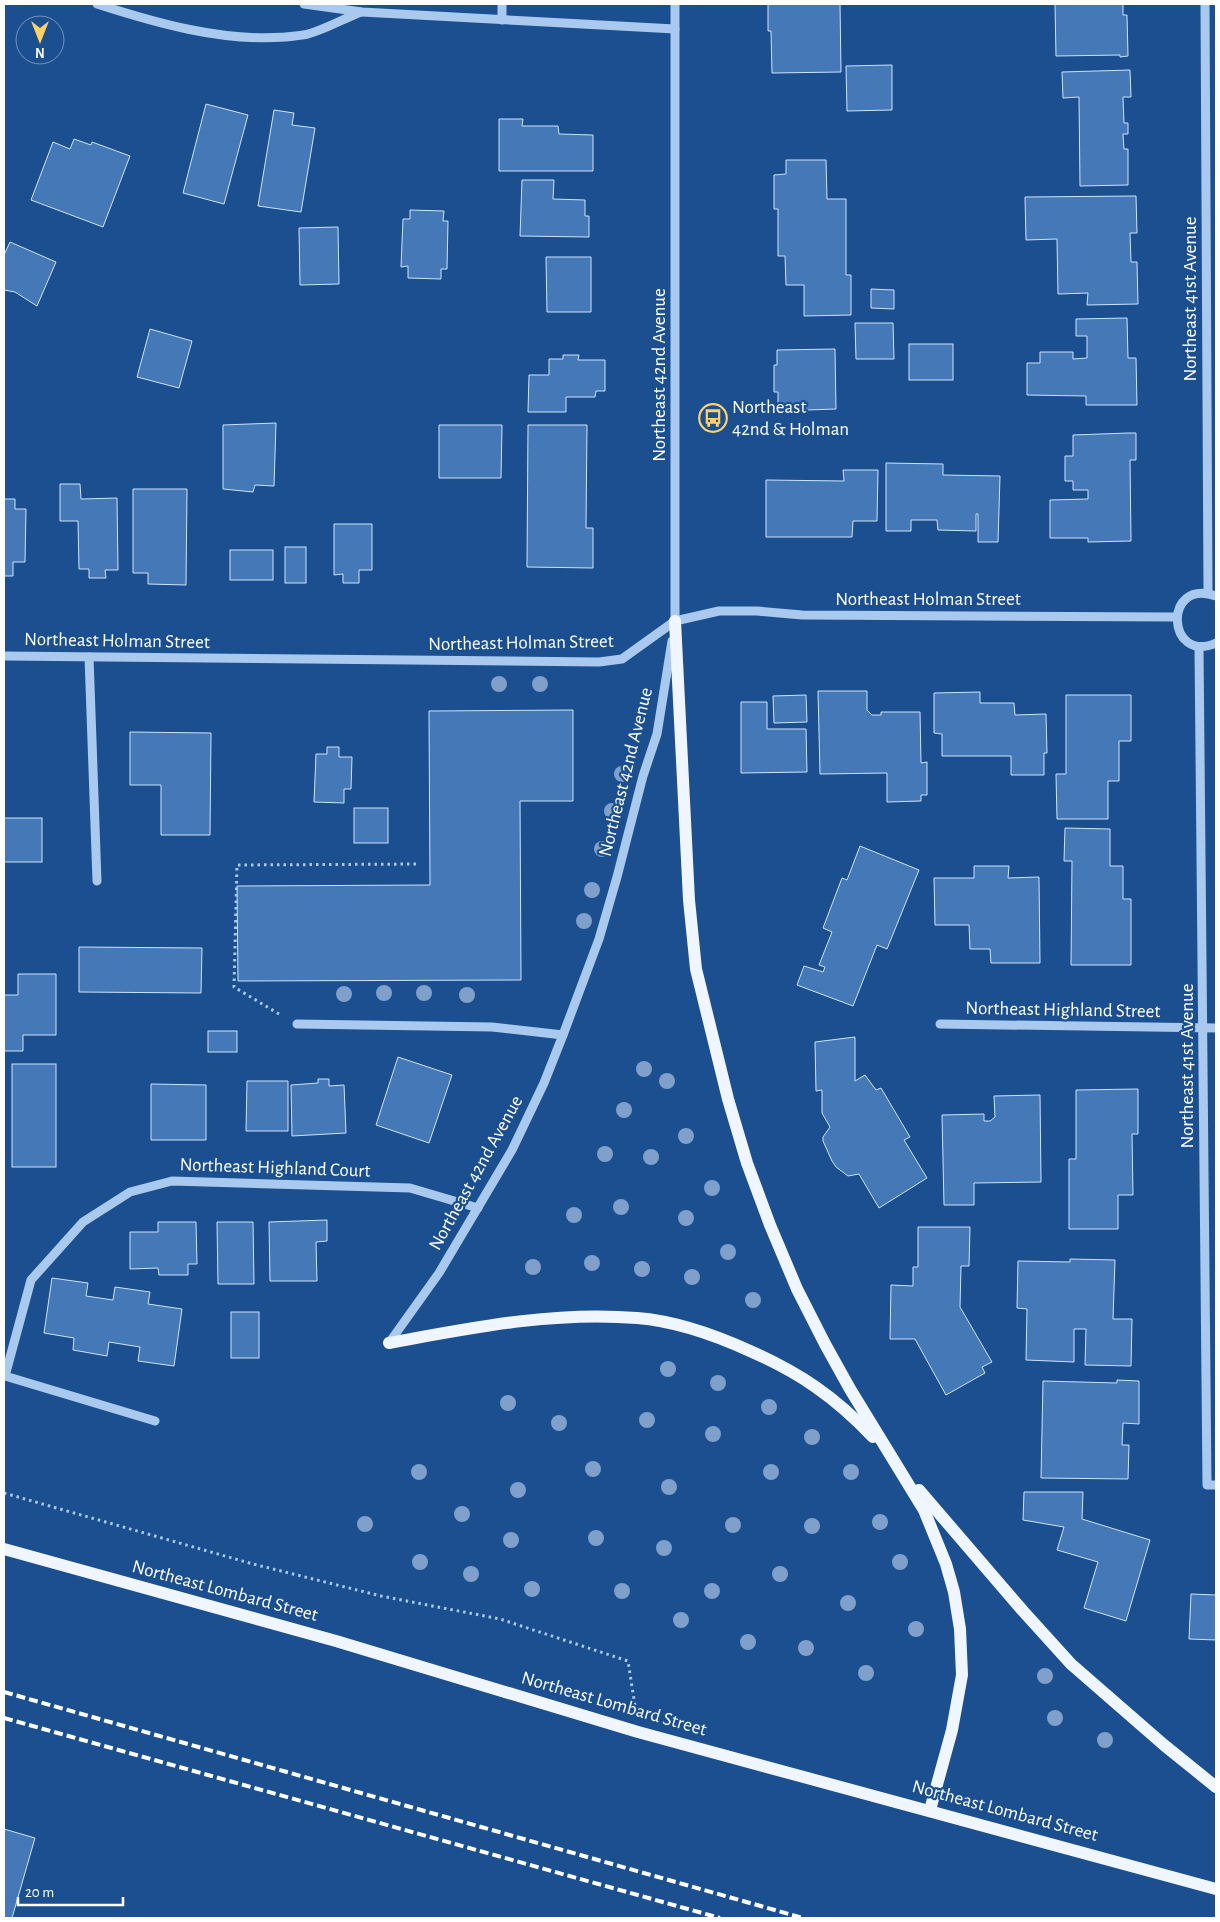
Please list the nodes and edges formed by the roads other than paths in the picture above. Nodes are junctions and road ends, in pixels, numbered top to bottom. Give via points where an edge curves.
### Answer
1 (97, 4) edge
2 (304, 4) edge
3 (502, 4) edge
4 (675, 4) edge
5 (1205, 4) edge
6 (362, 12) junction
7 (502, 20) junction
8 (675, 29) junction
9 (1212, 595) edge
10 (1176, 617) junction
11 (675, 621) junction
12 (1216, 643) edge
13 (1199, 647) junction
14 (4, 656) edge
15 (89, 657) junction
16 (97, 881) dead end
17 (296, 1024) road end
18 (940, 1024) dead end
19 (1203, 1028) junction
20 (1216, 1028) edge
21 (564, 1035) junction
22 (478, 1208) junction
23 (389, 1343) joint
24 (156, 1421) dead end
25 (890, 1456) junction
26 (1212, 1485) edge
27 (4, 1549) edge
28 (1216, 1787) edge
29 (930, 1810) junction
30 (1216, 1889) edge

1 - 6 street via 190,29 268,38 306,35
2 - 6 street
3 - 7 street
4 - 8 street, Northeast 42nd Avenue
5 - 9 street, Northeast 41st Avenue
6 - 7 street
7 - 8 street
8 - 11 street, Northeast 42nd Avenue
9 - 10 street via 1197,593 1188,597
10 - 11 street, Northeast Holman Street via 802,615 718,611
10 - 13 street via 1182,637
11 - 15 street, Northeast Holman Street via 622,659 599,662
11 - 21 street, Northeast 42nd Avenue via 657,734 599,939
11 - 25 main road via 688,900 696,969 710,1032 747,1163 797,1289
12 - 13 street
13 - 19 street, Northeast 41st Avenue
14 - 15 street, Northeast Holman Street
15 - 16 street
17 - 21 street via 492,1027
18 - 19 street, Northeast Highland Street
19 - 20 street, Northeast Highland Street
19 - 26 street, Northeast 41st Avenue
21 - 22 street, Northeast 42nd Avenue via 512,1150
22 - 23 street, Northeast 42nd Avenue via 439,1273
22 - 24 street, Northeast Highland Court via 410,1188 172,1181 130,1192 83,1222 31,1280 5,1376
23 - 25 main road via 543,1318 639,1318 686,1327 766,1358 814,1384 852,1415
25 - 28 main road via 1071,1664
25 - 29 main road via 934,1531 960,1620 962,1675 958,1704
27 - 29 main road, Northeast Lombard Street via 336,1642 638,1732
29 - 30 main road, Northeast Lombard Street

